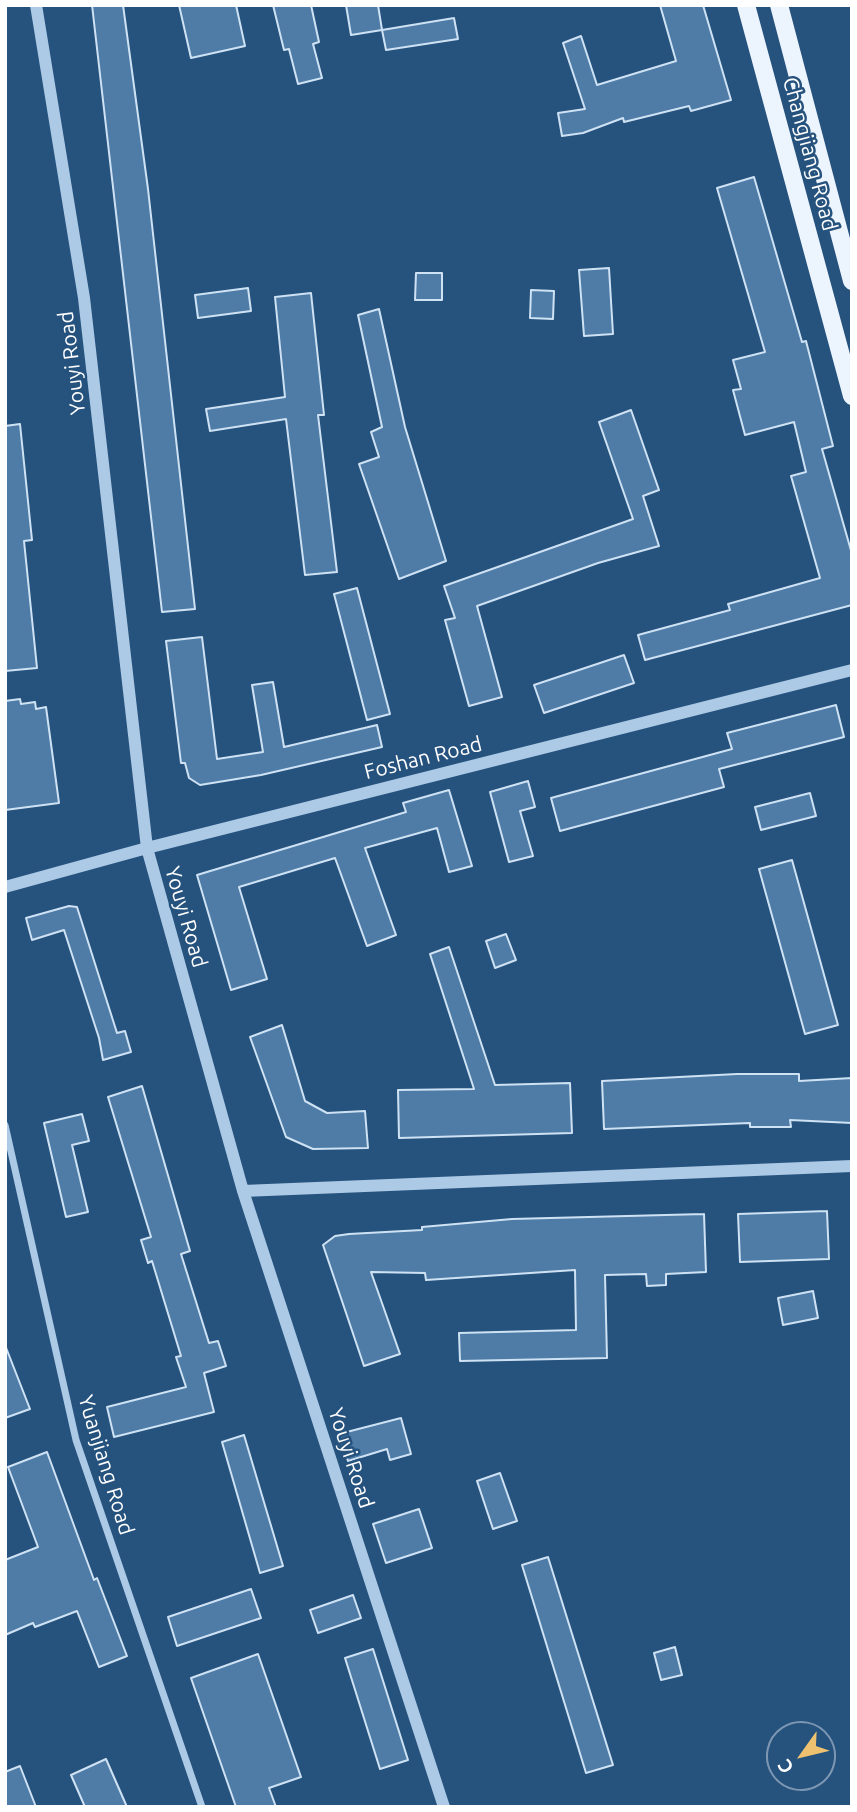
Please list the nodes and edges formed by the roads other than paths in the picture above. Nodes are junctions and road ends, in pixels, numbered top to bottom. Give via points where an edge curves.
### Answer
1 (36, 5) edge
2 (746, 5) edge
3 (779, 5) edge
4 (852, 281) edge
5 (852, 396) edge
6 (852, 670) edge
7 (147, 848) junction
8 (5, 887) edge
9 (5, 1125) edge
10 (852, 1166) edge
11 (243, 1191) junction
12 (202, 1807) edge
13 (444, 1807) edge

1 - 7 street, Youyi Road via 84,298
2 - 5 main road, Changjiang Road
3 - 4 main road, Changjiang Road
6 - 7 street, Foshan Road
7 - 8 street, Foshan Road
7 - 11 street, Youyi Road
9 - 12 street, Yuanjiang Road via 76,1440
10 - 11 street
11 - 13 street, Youyi Road

